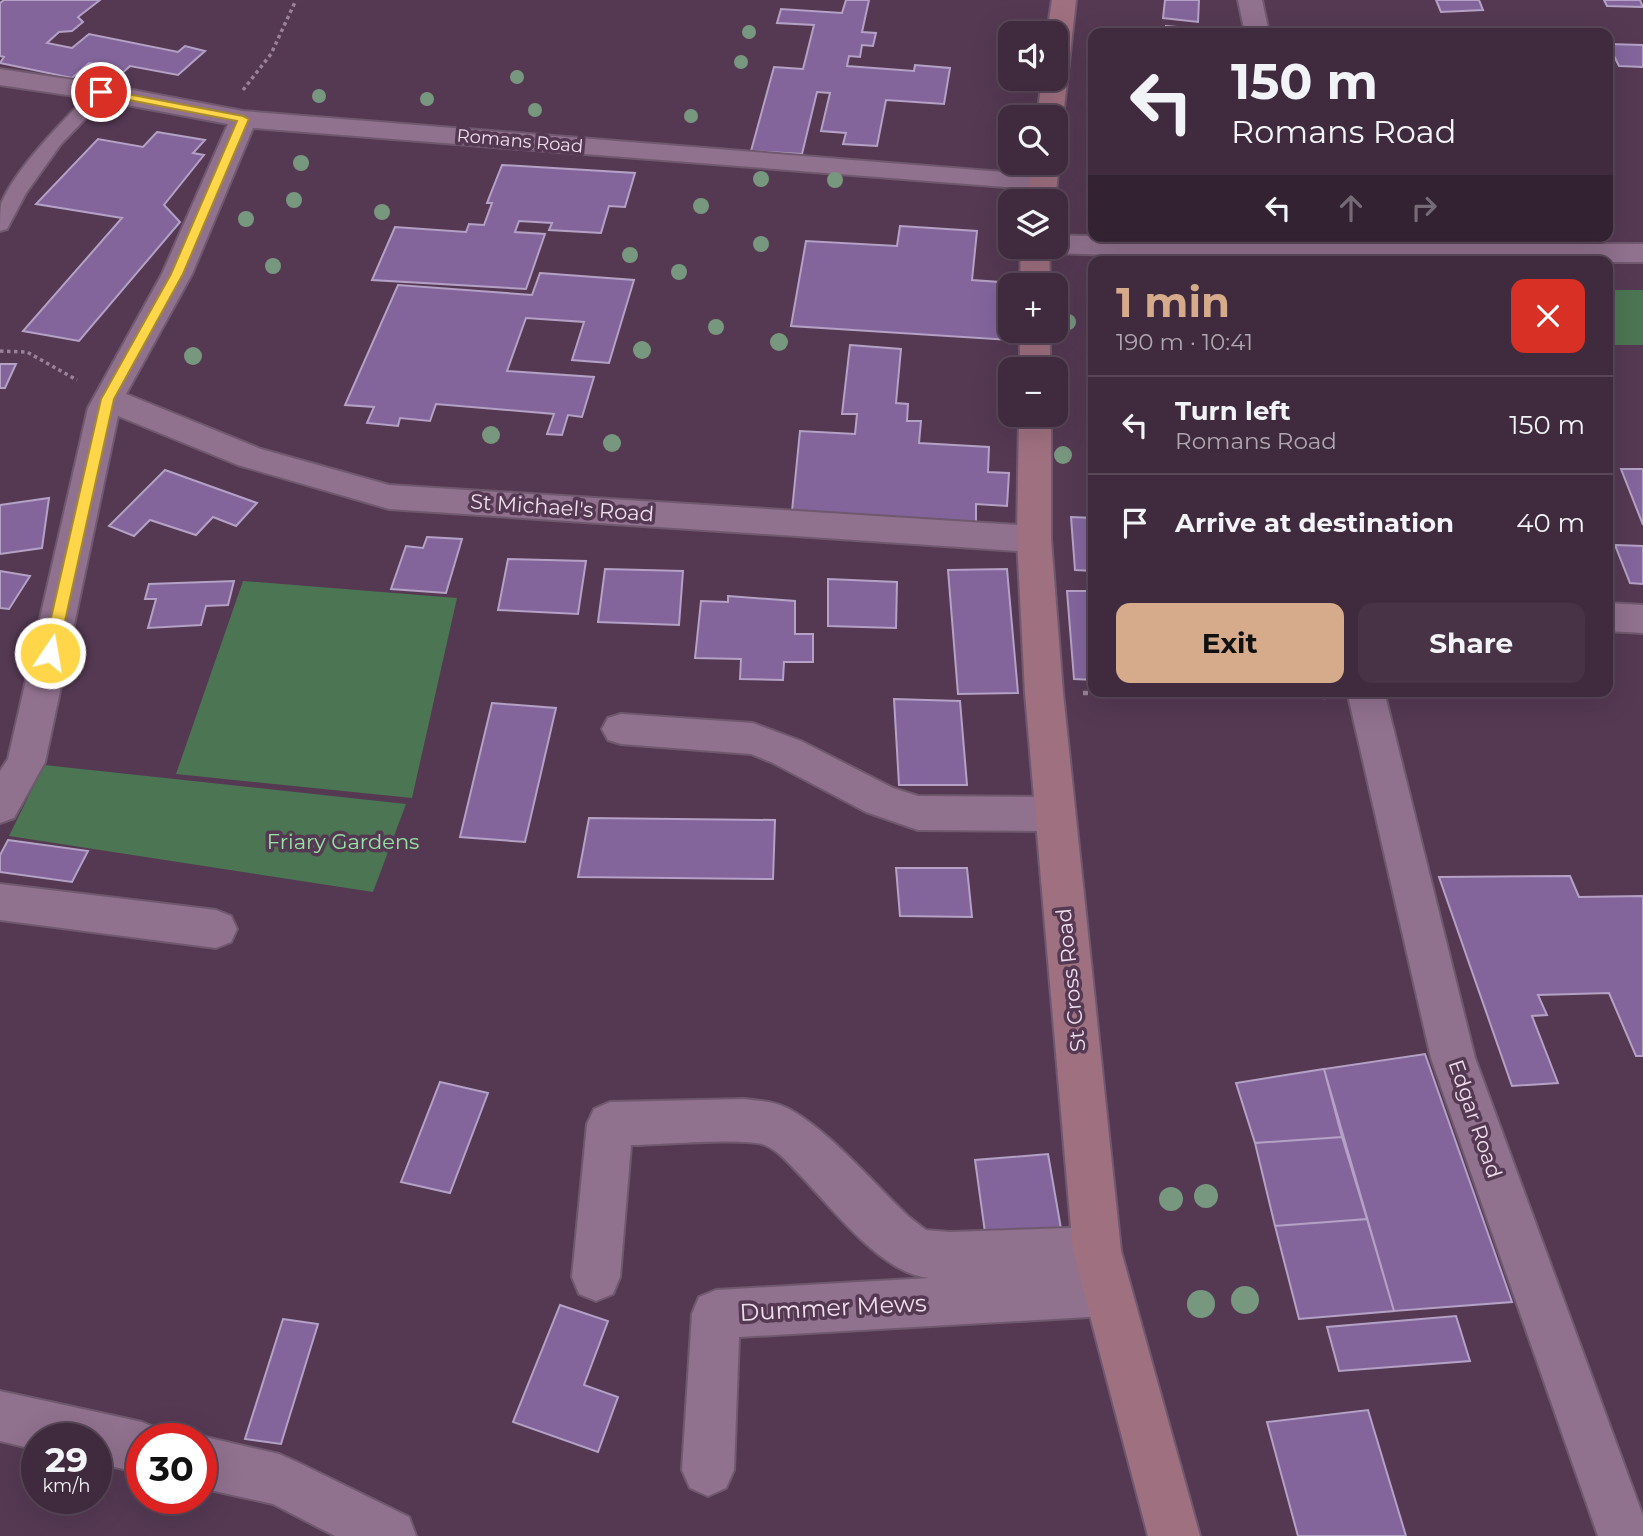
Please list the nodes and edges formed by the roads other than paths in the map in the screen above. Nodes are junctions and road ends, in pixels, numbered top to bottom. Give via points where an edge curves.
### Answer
1 (1063, 0) edge
2 (1250, 0) edge
3 (1061, 21) edge
4 (1256, 28) edge
5 (0, 77) edge
6 (101, 92) junction
7 (233, 118) junction
8 (1043, 182) edge
9 (0, 225) edge
10 (1068, 244) edge
11 (1293, 250) edge
12 (1643, 253) edge
13 (108, 399) junction
14 (1035, 427) edge
15 (1034, 540) junction
16 (1613, 617) edge
17 (1643, 619) edge
18 (1366, 697) edge
19 (621, 729) dead end
20 (0, 806) edge
21 (1055, 814) junction
22 (0, 902) edge
23 (216, 929) dead end
24 (1102, 1272) junction
25 (596, 1278) dead end
26 (0, 1416) edge
27 (126, 1444) edge
28 (217, 1466) edge
29 (708, 1470) dead end
30 (390, 1536) edge
31 (1174, 1536) edge
32 (1624, 1536) edge

1 - 3 main road
2 - 4 street
5 - 6 street, Romans Road
6 - 7 street, Romans Road
6 - 9 lane via 55,140 17,192
7 - 8 street, Romans Road
7 - 13 street via 177,274
10 - 11 street
11 - 12 street
13 - 15 street, St Michael's Road via 250,457 389,497
13 - 20 street via 26,762
14 - 15 main road, St Cross Road
15 - 21 main road, St Cross Road
16 - 17 street
18 - 32 street, Edgar Road via 1453,1058
19 - 21 street via 753,739 880,800 918,813
21 - 24 main road, St Cross Road
22 - 23 street
24 - 25 street via 917,1253 800,1143 772,1124 744,1121 610,1124
24 - 29 street, Dummer Mews via 716,1314
24 - 31 main road, St Cross Road
26 - 27 street
28 - 30 street via 279,1480

